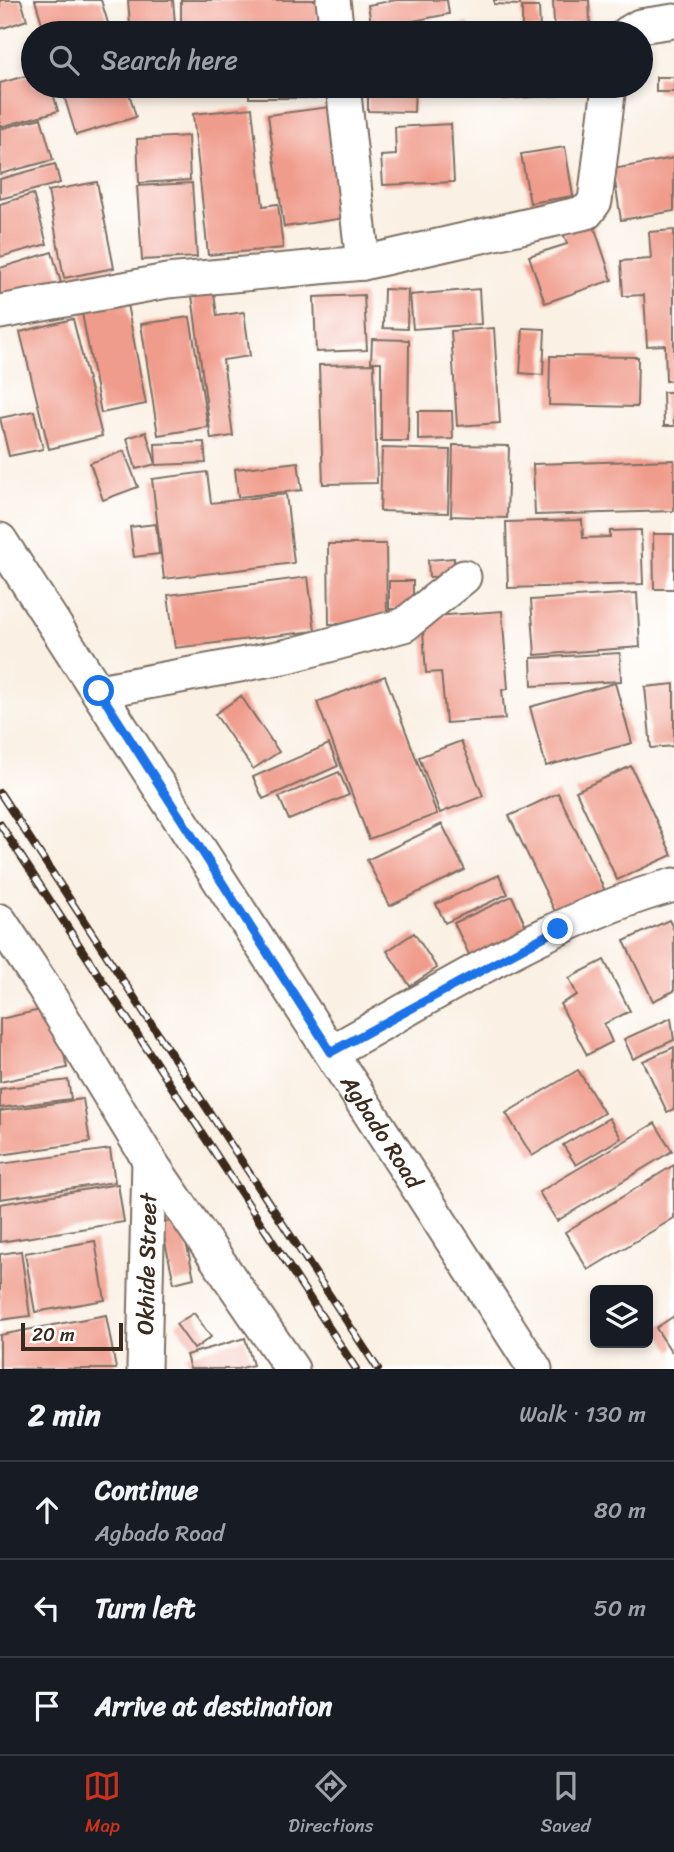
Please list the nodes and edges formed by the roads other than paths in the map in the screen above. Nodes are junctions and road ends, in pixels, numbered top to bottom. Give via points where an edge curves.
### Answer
1 (333, 0) edge
2 (336, 21) edge
3 (674, 21) edge
4 (653, 24) edge
5 (344, 98) edge
6 (608, 98) edge
7 (363, 263) junction
8 (0, 312) edge
9 (0, 540) edge
10 (464, 577) dead end
11 (99, 691) junction
12 (674, 885) edge
13 (0, 921) edge
14 (331, 1052) junction
15 (149, 1160) junction
16 (144, 1369) edge
17 (292, 1369) edge
18 (535, 1369) edge

1 - 2 street
3 - 4 street
5 - 7 street
6 - 7 street via 595,201 587,212
7 - 8 street via 167,281
9 - 11 street, Agbado Road
10 - 11 street via 404,625 288,656
11 - 14 street, Agbado Road
12 - 14 street via 614,904 558,929
13 - 15 street
14 - 18 street, Agbado Road
15 - 16 street, Okhide Street
15 - 17 street

